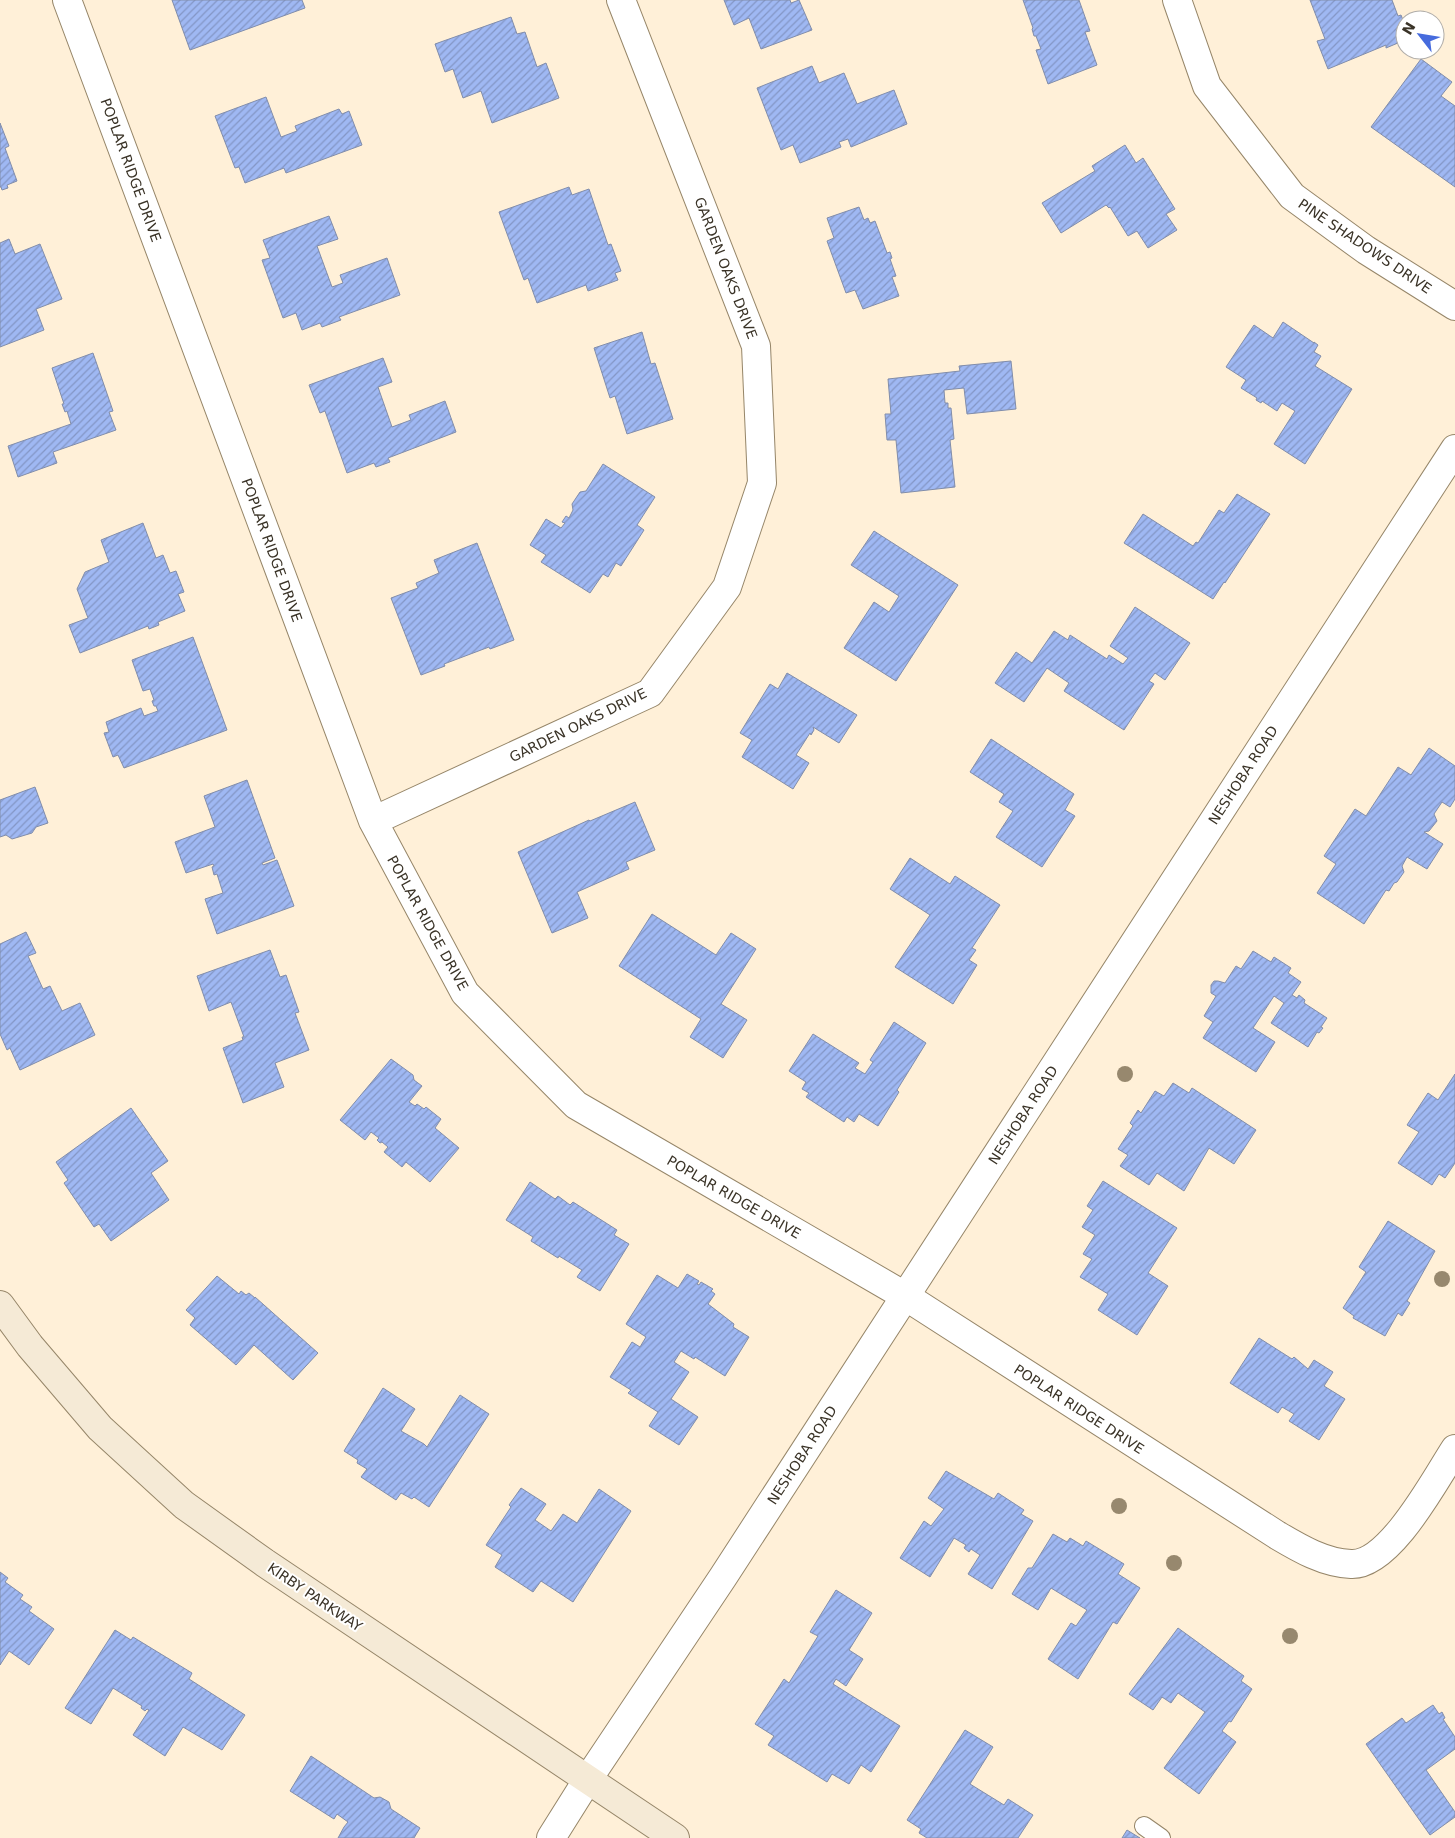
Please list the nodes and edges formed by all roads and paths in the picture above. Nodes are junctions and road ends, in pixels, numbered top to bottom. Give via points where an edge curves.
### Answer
1 (67, 0) edge
2 (621, 0) edge
3 (1176, 0) edge
4 (1455, 306) edge
5 (1455, 449) edge
6 (373, 821) junction
7 (905, 1296) junction
8 (0, 1305) edge
9 (1455, 1449) edge
10 (588, 1780) junction
11 (1144, 1826) dead end
12 (551, 1838) edge
13 (675, 1838) edge
14 (1161, 1838) edge

1 - 6 street, POPLAR RIDGE DRIVE
2 - 6 street, GARDEN OAKS DRIVE via 756,346 762,483 727,587 650,693
3 - 4 street, PINE SHADOWS DRIVE via 1207,86 1292,196 1366,250
5 - 7 street, NESHOBA ROAD
6 - 7 street, POPLAR RIDGE DRIVE via 465,993 576,1105
7 - 9 street, POPLAR RIDGE DRIVE via 1283,1539 1334,1561 1353,1564 1369,1559 1398,1534
7 - 10 street, NESHOBA ROAD
8 - 10 main road, KIRBY PARKWAY via 30,1346 100,1428 184,1505
10 - 12 street, NESHOBA ROAD
10 - 13 main road, KIRBY PARKWAY
11 - 14 lane

